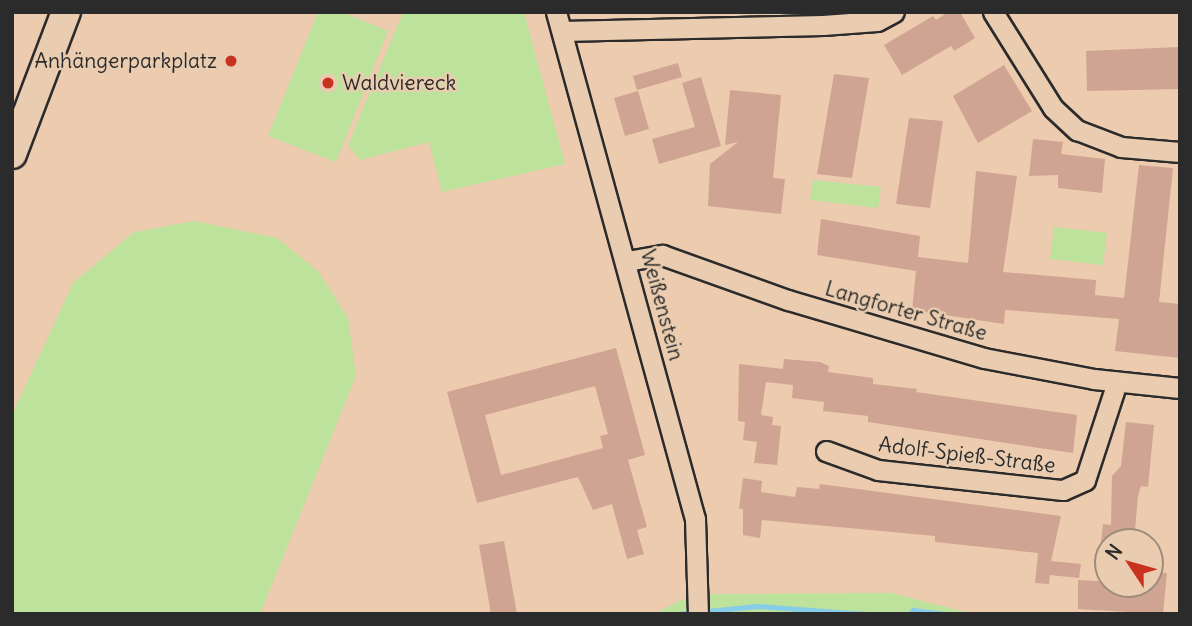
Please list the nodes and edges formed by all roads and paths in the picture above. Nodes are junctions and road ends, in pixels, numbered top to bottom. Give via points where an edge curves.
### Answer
1 (66, 12) edge
2 (894, 12) edge
3 (993, 12) edge
4 (559, 21) edge
5 (1180, 152) edge
6 (12, 154) edge
7 (627, 261) junction
8 (1117, 382) junction
9 (1180, 388) edge
10 (826, 451) dead end
11 (698, 614) edge

1 - 6 main road
2 - 4 street via 877,21 822,26
3 - 5 street via 1054,108 1077,130 1121,147
4 - 7 street, Weißenstein
7 - 8 street, Langforter Straße via 662,255 779,297 984,358
7 - 11 street, Weißenstein via 695,519
8 - 9 street, Langforter Straße
8 - 10 street, Adolf-Spieß-Straße via 1085,480 1063,490 878,470

